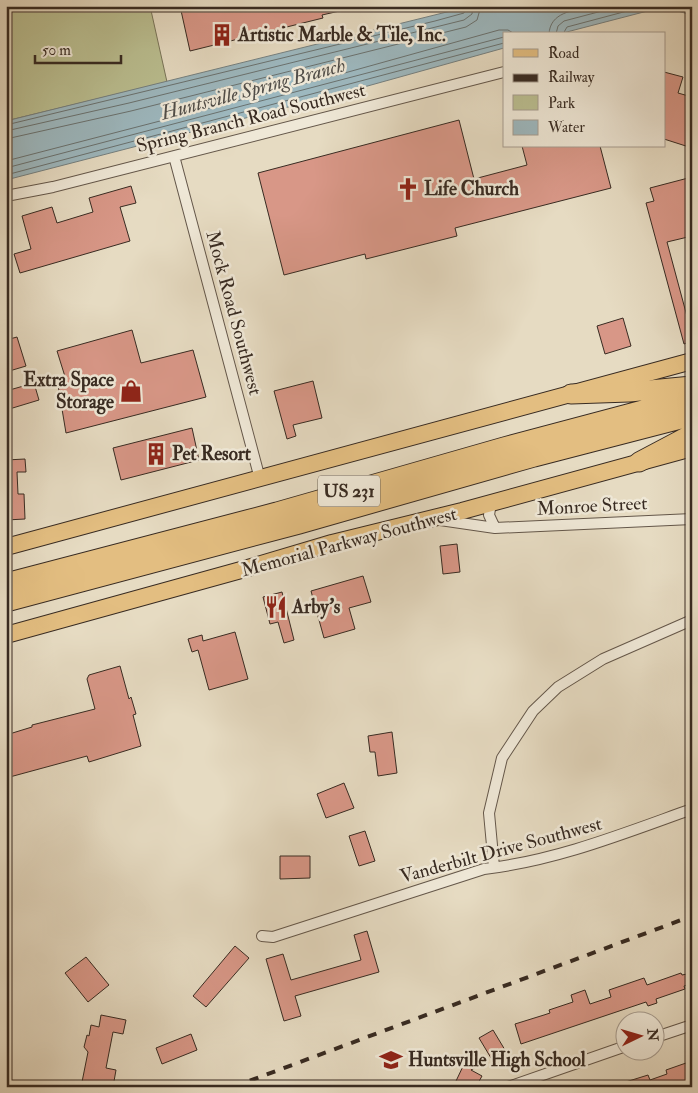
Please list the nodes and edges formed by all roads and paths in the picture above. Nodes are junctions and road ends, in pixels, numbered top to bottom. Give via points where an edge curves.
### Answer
1 (503, 72) edge
2 (174, 156) junction
3 (6, 196) edge
4 (692, 361) edge
5 (692, 386) edge
6 (571, 394) junction
7 (692, 397) edge
8 (692, 416) edge
9 (692, 434) edge
10 (692, 448) edge
11 (639, 462) junction
12 (260, 479) junction
13 (491, 503) junction
14 (431, 519) junction
15 (692, 519) edge
16 (495, 528) junction
17 (6, 547) edge
18 (6, 583) edge
19 (6, 602) edge
20 (692, 620) edge
21 (6, 636) edge
22 (692, 809) edge
23 (494, 867) junction
24 (262, 936) dead end
25 (692, 1025) edge
26 (666, 1033) edge
27 (616, 1049) edge
28 (508, 1087) edge

1 - 2 street, Spring Branch Road Southwest
2 - 3 street, Spring Branch Road Southwest
2 - 12 street, Mock Road Southwest
4 - 6 main road
5 - 6 highway
6 - 12 main road
7 - 18 highway, US 231
8 - 19 highway, Memorial Parkway Southwest / US 231
9 - 11 highway
10 - 11 main road, Memorial Parkway Southwest
11 - 13 main road, Memorial Parkway Southwest
12 - 17 main road
13 - 14 main road, Memorial Parkway Southwest
13 - 16 street via 489,515
14 - 16 street, Monroe Street
14 - 21 main road, Memorial Parkway Southwest via 332,543
15 - 16 street, Monroe Street
20 - 23 street via 603,659 558,687 534,711 502,758 489,813
22 - 23 street, Vanderbilt Drive Southwest via 572,852 518,865
23 - 24 street, Vanderbilt Drive Southwest via 273,936
25 - 26 street
27 - 28 street

